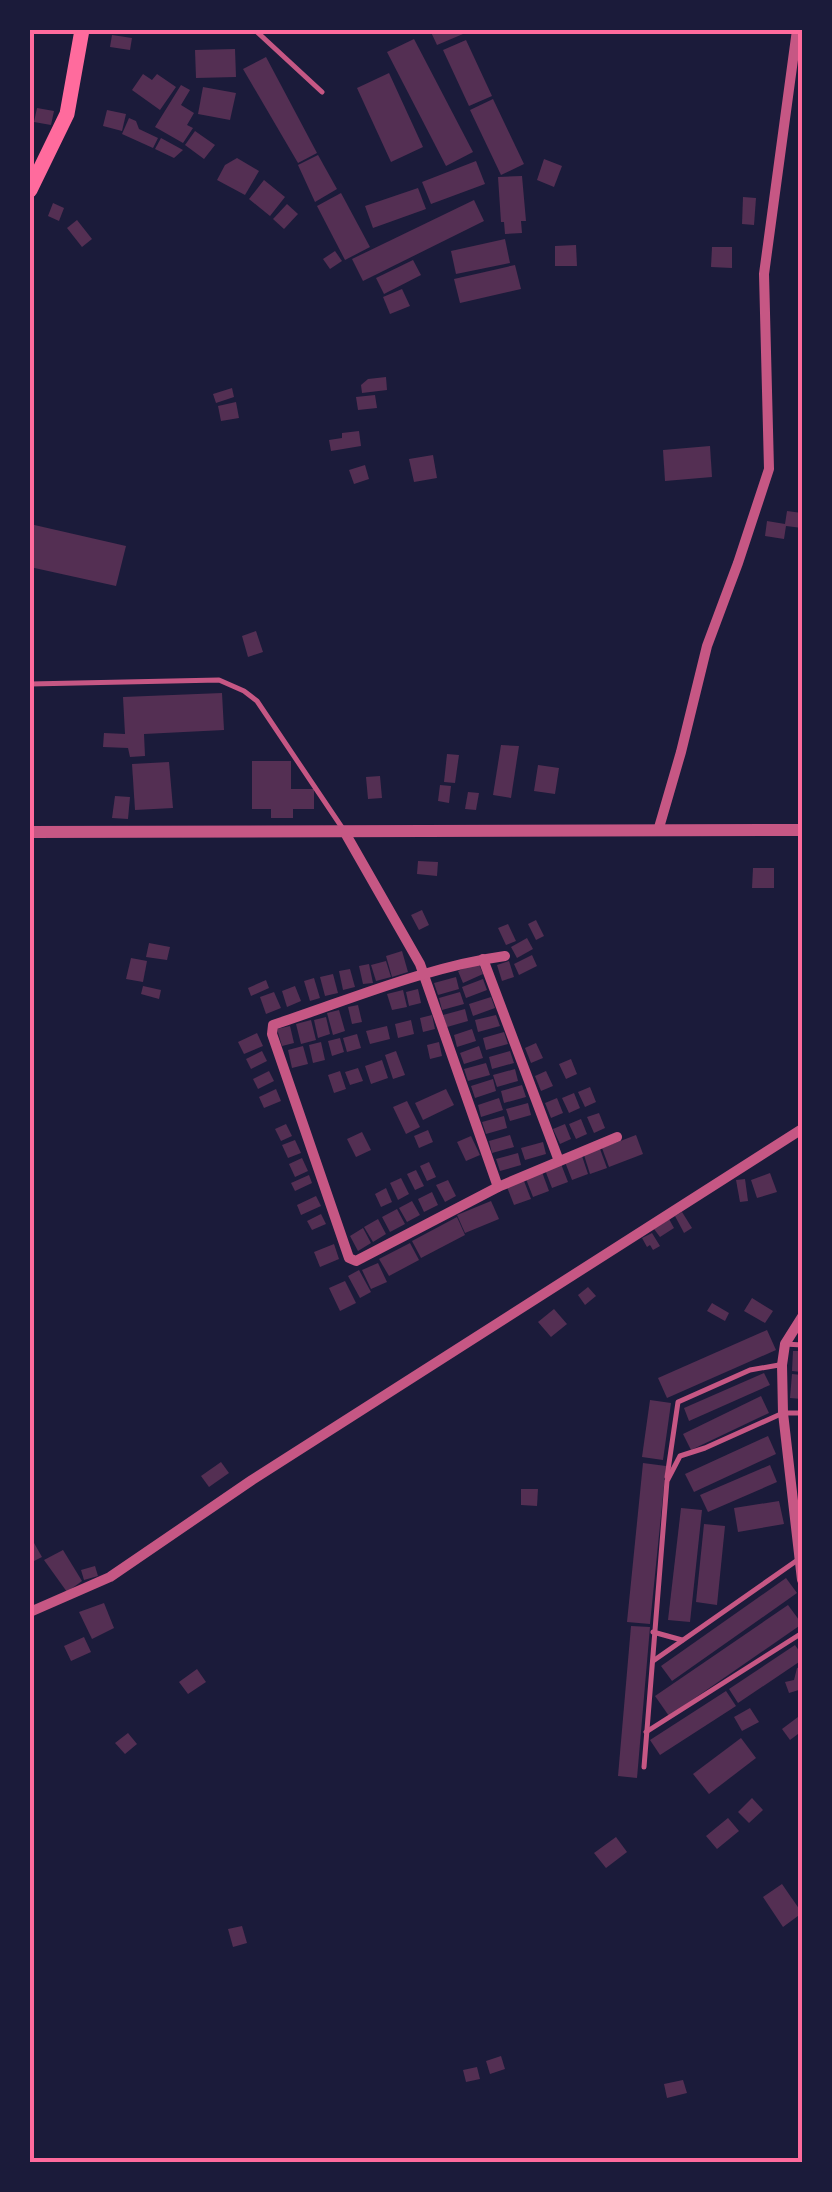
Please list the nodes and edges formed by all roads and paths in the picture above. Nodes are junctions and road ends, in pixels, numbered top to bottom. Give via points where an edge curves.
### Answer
1 (82, 30) edge
2 (254, 30) edge
3 (797, 30) edge
4 (322, 92) dead end
5 (30, 190) edge
6 (30, 684) edge
7 (802, 830) edge
8 (658, 831) junction
9 (30, 832) edge
10 (344, 832) junction
11 (506, 956) dead end
12 (483, 959) junction
13 (423, 974) junction
14 (802, 1129) edge
15 (618, 1137) dead end
16 (560, 1161) junction
17 (498, 1187) junction
18 (802, 1318) edge
19 (785, 1344) junction
20 (802, 1345) edge
21 (782, 1365) junction
22 (783, 1412) junction
23 (802, 1413) edge
24 (667, 1481) junction
25 (801, 1558) edge
26 (802, 1580) edge
27 (30, 1612) edge
28 (654, 1632) junction
29 (802, 1633) edge
30 (682, 1640) junction
31 (651, 1662) junction
32 (646, 1732) junction
33 (644, 1767) dead end

1 - 5 main road via 67,114
2 - 4 lane
3 - 8 street via 764,274 768,469 707,646
6 - 10 lane via 219,680 244,691
7 - 8 street
8 - 10 street
9 - 10 street
10 - 13 street
11 - 12 street
12 - 13 street
12 - 16 street
13 - 17 street
13 - 17 street via 272,1026 349,1258 356,1261
14 - 27 street via 110,1578
15 - 16 street
16 - 17 street
18 - 19 street
19 - 20 lane
19 - 21 street
21 - 22 street
21 - 24 lane via 750,1370 678,1402
22 - 23 lane
22 - 24 lane via 680,1456
22 - 25 street
24 - 28 lane
25 - 26 street
25 - 30 lane
28 - 30 lane
28 - 31 lane
29 - 32 lane
30 - 31 lane
31 - 32 lane
32 - 33 lane

